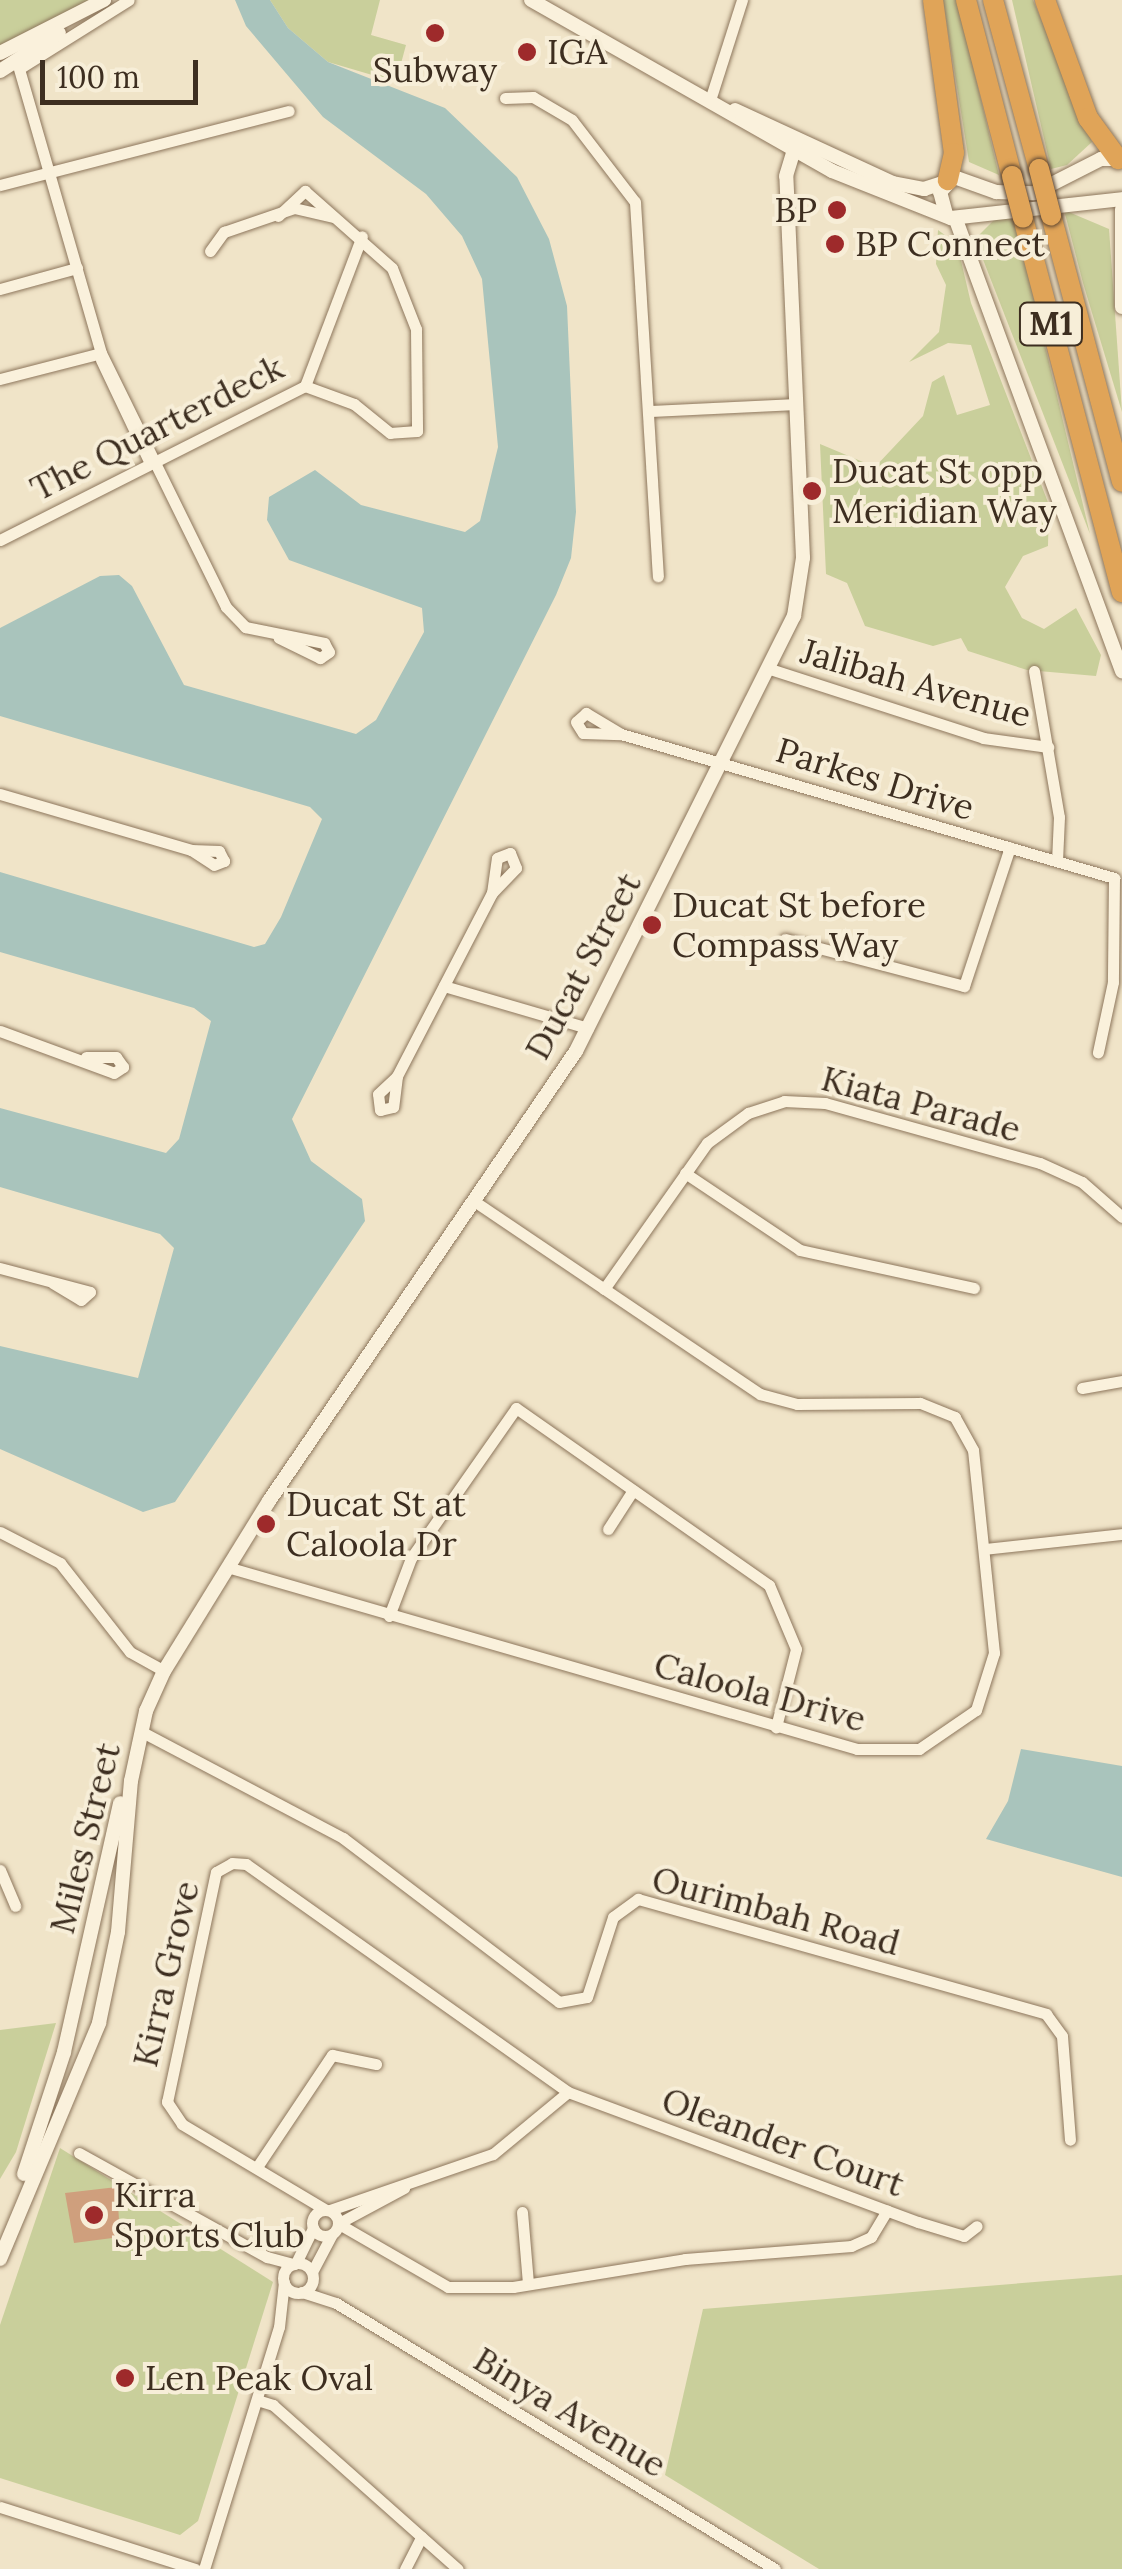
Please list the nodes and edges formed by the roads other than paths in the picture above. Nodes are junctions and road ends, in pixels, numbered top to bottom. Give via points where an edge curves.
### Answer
1 (104, 0) edge
2 (129, 0) edge
3 (531, 0) edge
4 (742, 0) edge
5 (933, 0) edge
6 (966, 0) edge
7 (993, 0) edge
8 (1045, 0) edge
9 (74, 19) junction
10 (0, 53) edge
11 (0, 62) edge
12 (19, 65) junction
13 (0, 71) edge
14 (712, 97) junction
15 (505, 98) dead end
16 (289, 111) dead end
17 (794, 144) junction
18 (1121, 161) edge
19 (52, 172) junction
20 (947, 181) junction
21 (0, 186) edge
22 (1122, 199) edge
23 (1122, 209) edge
24 (951, 217) junction
25 (362, 236) junction
26 (210, 252) dead end
27 (77, 268) junction
28 (0, 289) edge
29 (1122, 306) edge
30 (101, 353) junction
31 (0, 380) edge
32 (305, 386) junction
33 (796, 404) junction
34 (650, 411) junction
35 (151, 462) junction
36 (1122, 482) edge
37 (0, 540) edge
38 (658, 576) dead end
39 (1122, 592) edge
40 (279, 638) dead end
41 (770, 669) junction
42 (1034, 671) dead end
43 (1122, 671) edge
44 (620, 734) dead end
45 (1048, 747) junction
46 (724, 762) junction
47 (0, 794) edge
48 (1010, 847) junction
49 (190, 850) dead end
50 (1056, 861) junction
51 (492, 893) dead end
52 (785, 939) dead end
53 (444, 986) junction
54 (588, 1028) junction
55 (0, 1031) edge
56 (1098, 1052) dead end
57 (86, 1057) dead end
58 (398, 1076) dead end
59 (686, 1173) junction
60 (475, 1202) junction
61 (1121, 1212) edge
62 (0, 1268) edge
63 (53, 1283) dead end
64 (974, 1288) dead end
65 (604, 1289) junction
66 (1122, 1381) edge
67 (1082, 1388) dead end
68 (632, 1490) junction
69 (608, 1529) dead end
70 (0, 1532) edge
71 (1122, 1534) edge
72 (984, 1549) junction
73 (227, 1567) junction
74 (389, 1616) junction
75 (164, 1671) junction
76 (776, 1726) junction
77 (144, 1733) junction
78 (0, 1870) edge
79 (15, 1906) dead end
80 (376, 2064) dead end
81 (568, 2092) junction
82 (1070, 2140) dead end
83 (79, 2152) dead end
84 (257, 2168) junction
85 (411, 2182) junction
86 (305, 2202) junction
87 (328, 2210) junction
88 (887, 2210) junction
89 (522, 2212) dead end
90 (313, 2226) junction
91 (977, 2226) dead end
92 (336, 2228) junction
93 (8, 2234) junction
94 (266, 2258) junction
95 (0, 2259) edge
96 (295, 2264) junction
97 (313, 2274) junction
98 (284, 2280) junction
99 (528, 2284) junction
100 (301, 2292) junction
101 (336, 2303) junction
102 (279, 2327) junction
103 (257, 2400) junction
104 (0, 2508) edge
105 (421, 2536) junction
106 (195, 2569) edge
107 (204, 2569) edge
108 (405, 2569) edge
109 (458, 2569) edge
110 (775, 2569) edge

1 - 9 street
2 - 12 street
3 - 14 street
4 - 14 street
5 - 20 highway via 954,154
6 - 39 highway, M1, bridge
7 - 36 highway, M1, bridge
8 - 18 highway via 1088,118
9 - 10 street
9 - 12 street
11 - 12 street
12 - 13 street
12 - 19 street
14 - 17 street
15 - 34 street via 533,98 572,120 635,202
16 - 19 street
17 - 20 street via 906,187
17 - 24 street
17 - 33 street, Ducat Street via 786,194
18 - 20 street via 1101,159 1034,194
19 - 21 street
19 - 27 street
20 - 24 street via 939,198
22 - 24 street via 1054,201
23 - 29 street
24 - 43 street
25 - 26 street via 302,190 278,216 224,232
25 - 32 street, The Quarterdeck
25 - 32 street via 392,268 412,310 417,431 390,433 354,404
27 - 28 street
27 - 30 street
30 - 31 street
30 - 35 street
32 - 35 street, The Quarterdeck
33 - 34 street
33 - 41 street, Ducat Street via 802,584
34 - 38 street
35 - 37 street, The Quarterdeck
35 - 40 street via 233,618
41 - 45 street, Jalibah Avenue via 983,738
41 - 46 street, Ducat Street
42 - 45 street
44 - 46 street, Parkes Drive
45 - 50 street via 1061,844
46 - 48 street, Parkes Drive
46 - 54 street, Ducat Street
47 - 49 street
48 - 50 street, Parkes Drive
48 - 52 street via 964,986
50 - 56 street, Parkes Drive via 1114,878 1112,982
51 - 53 street
53 - 54 street
53 - 58 street
54 - 60 street, Ducat Street
55 - 57 street
59 - 61 street, Kiata Parade via 735,1120 770,1104 810,1100 1060,1170
59 - 64 street via 800,1250
59 - 65 street, Kiata Parade
60 - 65 street, Caloola Drive
60 - 73 street, Ducat Street
62 - 63 street
65 - 72 street, Caloola Drive via 760,1394 797,1404 920,1403 955,1417 973,1450
66 - 67 street
68 - 69 street
68 - 74 street via 516,1408 410,1558
68 - 76 street via 760,1578 784,1608 795,1662
70 - 75 street via 60,1563 130,1652
71 - 72 street
72 - 76 street, Caloola Drive via 994,1661 982,1700 956,1730 919,1749 888,1753
73 - 74 street, Caloola Drive
73 - 75 street, Ducat Street
74 - 76 street, Caloola Drive
75 - 77 street, Ducat Street
77 - 82 street, Ourimbah Road via 342,1838 559,2002 587,1997 613,1918 638,1899 1046,2014 1062,2036
77 - 93 street, Miles Street via 130,1752 72,2021
77 - 93 street, Miles Street via 127,1805 118,1932 100,2023
78 - 79 street
80 - 84 street via 332,2055
81 - 84 street, Kirra Grove via 246,1864 232,1863 216,1872 167,2102 182,2124
81 - 85 street via 493,2154
81 - 88 street, Oleander Court
83 - 94 street
84 - 86 street, Kirra Grove
85 - 87 street
85 - 92 street
86 - 87 street, Kirra Grove
86 - 90 street
87 - 90 street
87 - 92 street
88 - 91 street, Oleander Court via 964,2236
88 - 99 street via 871,2237 850,2246 685,2260
89 - 99 street
90 - 92 street
90 - 96 street
92 - 97 street
92 - 99 street via 448,2287
93 - 95 street, Miles Street
94 - 96 street
94 - 98 street
96 - 97 street
96 - 98 street
97 - 100 street
97 - 101 street, Binya Avenue
98 - 100 street, Binya Avenue
98 - 102 street
100 - 101 street, Binya Avenue
100 - 102 street
101 - 110 street, Binya Avenue
102 - 103 street
103 - 105 street via 273,2404
103 - 107 street
104 - 106 street
105 - 108 street
105 - 109 street

